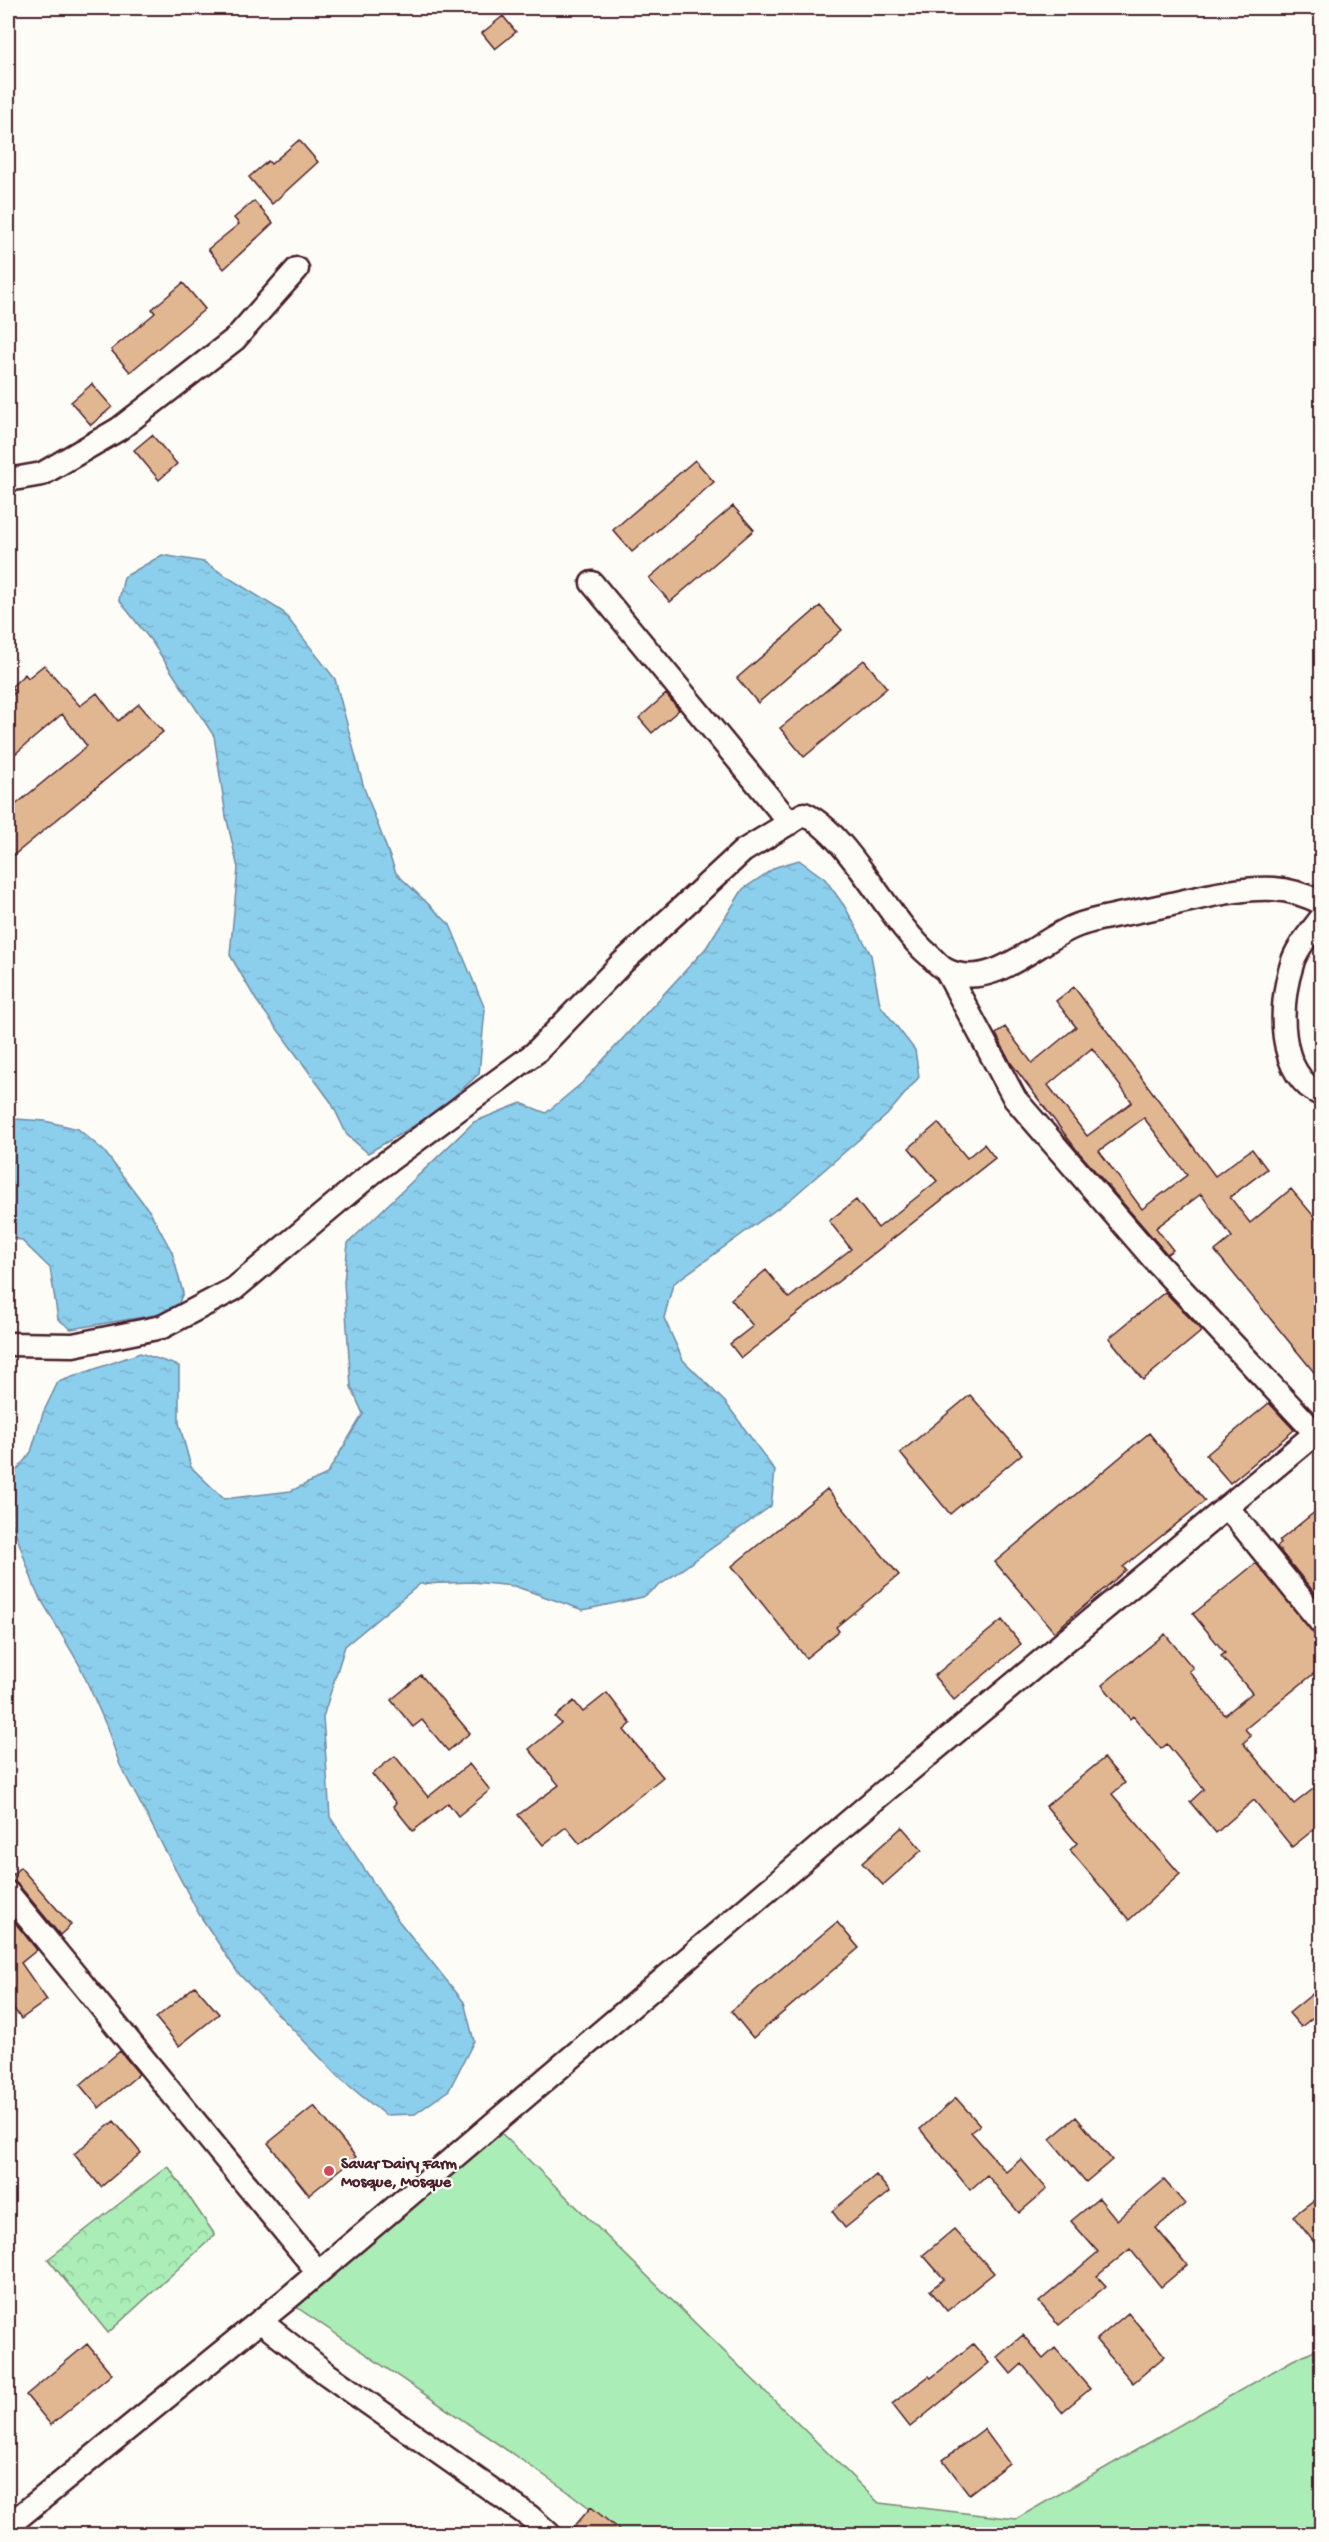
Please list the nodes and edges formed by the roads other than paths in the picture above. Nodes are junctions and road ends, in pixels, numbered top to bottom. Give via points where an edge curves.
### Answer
1 (297, 269) dead end
2 (8, 480) edge
3 (591, 583) dead end
4 (790, 823) junction
5 (1322, 903) edge
6 (1322, 917) edge
7 (946, 970) junction
8 (1322, 1095) edge
9 (8, 1344) edge
10 (1320, 1434) edge
11 (1228, 1508) junction
12 (1322, 1624) edge
13 (8, 1893) edge
14 (318, 2272) junction
15 (260, 2321) junction
16 (8, 2526) edge
17 (549, 2535) edge

1 - 2 street via 235,339 119,429 42,474
3 - 4 street
4 - 7 street via 804,814 819,820 912,941
4 - 9 street via 743,851 622,963 535,1053 372,1173 234,1289 162,1327 73,1345
5 - 7 street via 1303,893 1276,889 1210,896 1077,925 1003,966 976,976
6 - 8 street via 1292,962 1283,1008 1288,1053 1299,1078
7 - 10 street via 1015,1099 1156,1263
10 - 11 street
11 - 12 street
11 - 14 street via 886,1790
13 - 14 street
14 - 15 street
15 - 16 street
15 - 17 street via 327,2374 530,2516

